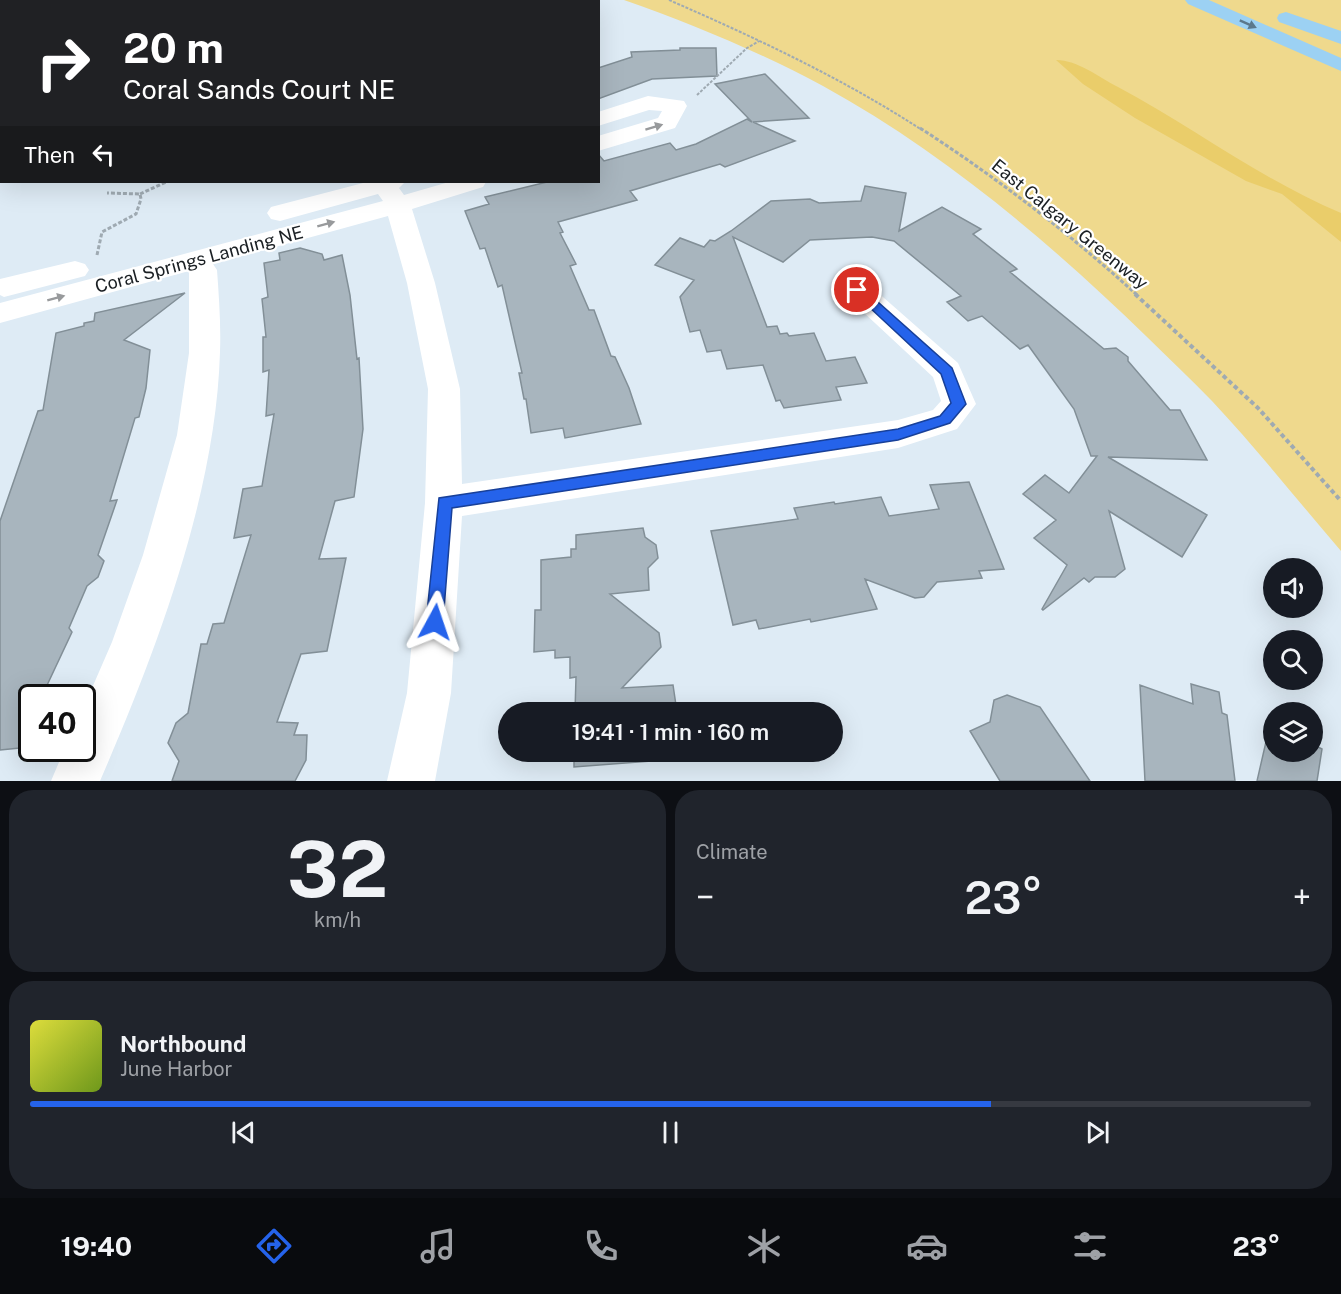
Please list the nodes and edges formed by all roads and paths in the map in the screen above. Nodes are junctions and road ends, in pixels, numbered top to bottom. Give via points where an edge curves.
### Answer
1 (669, 0) edge
2 (1194, 0) edge
3 (1264, 9) dead end
4 (1341, 38) edge
5 (760, 40) junction
6 (1341, 65) edge
7 (697, 95) dead end
8 (600, 118) edge
9 (600, 143) edge
10 (164, 183) edge
11 (460, 183) edge
12 (389, 188) edge
13 (107, 193) dead end
14 (140, 194) junction
15 (97, 256) dead end
16 (203, 270) dead end
17 (857, 290) dead end
18 (1, 294) edge
19 (1341, 501) edge
20 (444, 503) junction
21 (75, 781) edge
22 (411, 781) edge

1 - 5 path, East Calgary Greenway
2 -> 6 highway
3 - 4 highway
5 - 7 path
5 - 19 path, East Calgary Greenway via 884,105 974,163 1039,212 1108,269 1258,408
9 -> 8 street via 667,123 676,106 648,103
10 - 14 path
11 - 12 street, Coral Springs Landing NE
12 - 18 street, Coral Springs Landing NE
12 - 20 street via 422,283 444,389
13 - 14 path
14 - 15 path via 135,214 102,232
16 - 21 street via 207,339 196,436 164,555 132,646
17 - 20 street via 947,371 959,404 945,420 898,434
20 - 22 street via 429,693

